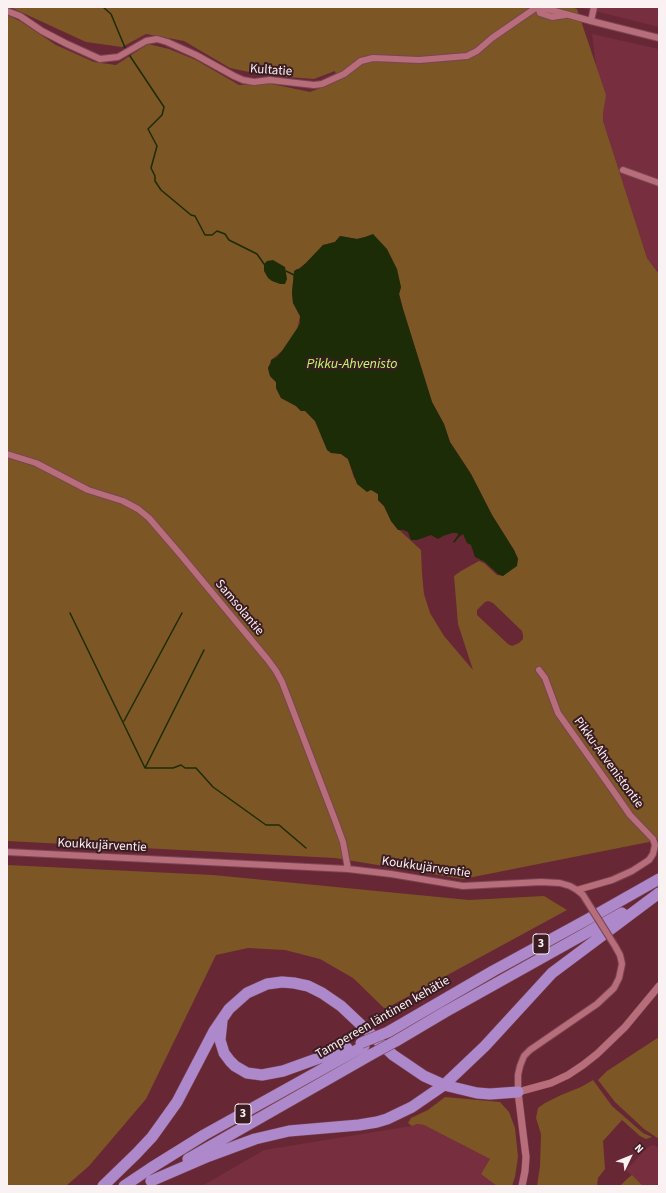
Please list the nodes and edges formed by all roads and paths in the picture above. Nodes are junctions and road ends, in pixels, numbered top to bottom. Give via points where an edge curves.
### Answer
1 (538, 7) edge
2 (594, 7) edge
3 (7, 11) edge
4 (591, 21) junction
5 (659, 38) edge
6 (623, 170) dead end
7 (659, 183) edge
8 (7, 454) edge
9 (539, 670) dead end
10 (7, 852) edge
11 (348, 869) junction
12 (659, 879) edge
13 (577, 890) junction
14 (659, 893) edge
15 (659, 986) edge
16 (223, 1016) junction
17 (362, 1044) junction
18 (444, 1085) junction
19 (518, 1092) junction
20 (148, 1184) edge
21 (103, 1186) edge
22 (124, 1186) edge
23 (522, 1186) edge

1 - 3 street, Kultatie via 467,56 419,60 373,58 361,61 344,74 322,84 244,80 196,55 157,39 146,40 118,57 100,59
1 - 4 street, Kultatie via 540,13 552,17 566,15
2 - 4 street
4 - 5 street
6 - 7 street
8 - 11 street, Samsolantie via 36,463 88,490 123,501 138,509 180,554 268,660 282,682 335,820 343,842
9 - 13 street, Pikku-Ahvenistontie via 545,678 558,713 622,804 656,845 649,860 632,871
10 - 11 street, Koukkujärventie
11 - 13 street, Koukkujärventie via 463,886 541,882 560,883
12 - 17 highway, Tampereen läntinen kehätie / 3, bridge via 388,1032
13 - 19 street, Koukkujärventie, bridge via 583,895 620,955 622,964 619,978 614,988 597,1004 524,1056 518,1075
14 - 18 highway via 552,973 485,1046
14 - 20 highway, Tampereen läntinen kehätie / 3, bridge via 211,1145
15 - 19 street via 625,1027 583,1065 551,1083
16 - 17 highway via 220,1040 224,1053 240,1070 247,1073 262,1075 284,1071
16 - 18 highway via 241,997 260,986 287,982 308,986 341,1006 408,1066
16 - 21 highway via 177,1102 152,1137
17 - 22 highway, Tampereen läntinen kehätie / 3 via 204,1135
18 - 19 highway via 477,1093
18 - 20 highway via 412,1107 387,1119 359,1125 290,1131 255,1139
19 - 23 street via 526,1157

